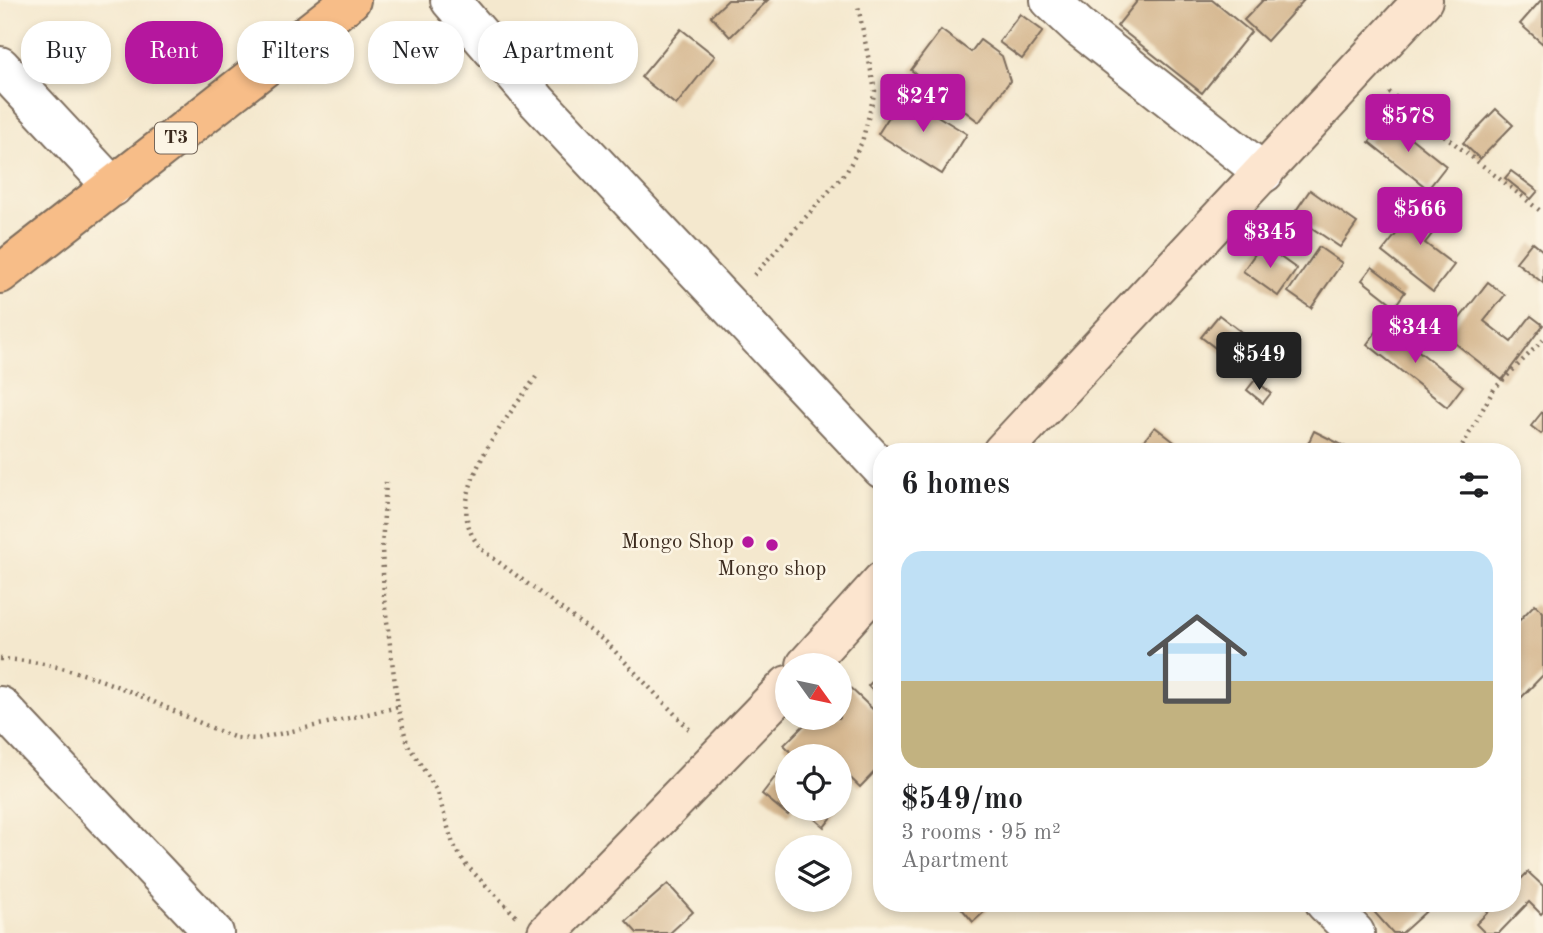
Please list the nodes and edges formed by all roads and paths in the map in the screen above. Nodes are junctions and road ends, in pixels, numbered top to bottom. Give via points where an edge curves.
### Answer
1 (352, 0) edge
2 (450, 0) edge
3 (1050, 0) edge
4 (1423, 0) edge
5 (858, 6) dead end
6 (0, 66) edge
7 (1361, 69) junction
8 (1264, 173) junction
9 (113, 187) junction
10 (1543, 213) edge
11 (0, 274) edge
12 (727, 304) junction
13 (1543, 340) edge
14 (536, 377) dead end
15 (1010, 443) edge
16 (1464, 443) edge
17 (873, 460) edge
18 (386, 482) dead end
19 (873, 590) edge
20 (817, 653) edge
21 (0, 659) edge
22 (775, 699) edge
23 (0, 706) edge
24 (398, 707) junction
25 (719, 759) junction
26 (1334, 912) edge
27 (536, 929) edge
28 (214, 933) edge
29 (1355, 933) edge

1 - 9 highway, T3
2 - 12 street via 537,101
3 - 8 street
4 - 7 street
5 - 12 path via 875,90 862,142 838,181
6 - 9 street
7 - 8 street
7 - 10 path
8 - 15 street
9 - 11 highway, T3
12 - 17 street
13 - 16 path via 1494,389
14 - 25 path via 475,471 466,509 469,530 481,549 607,643
18 - 24 path via 384,598
19 - 20 street
21 - 24 path via 26,660 104,679 236,738 257,739
22 - 25 street
23 - 28 street
24 - 27 path via 407,743 437,791 453,844 466,866
25 - 27 street
26 - 29 street

